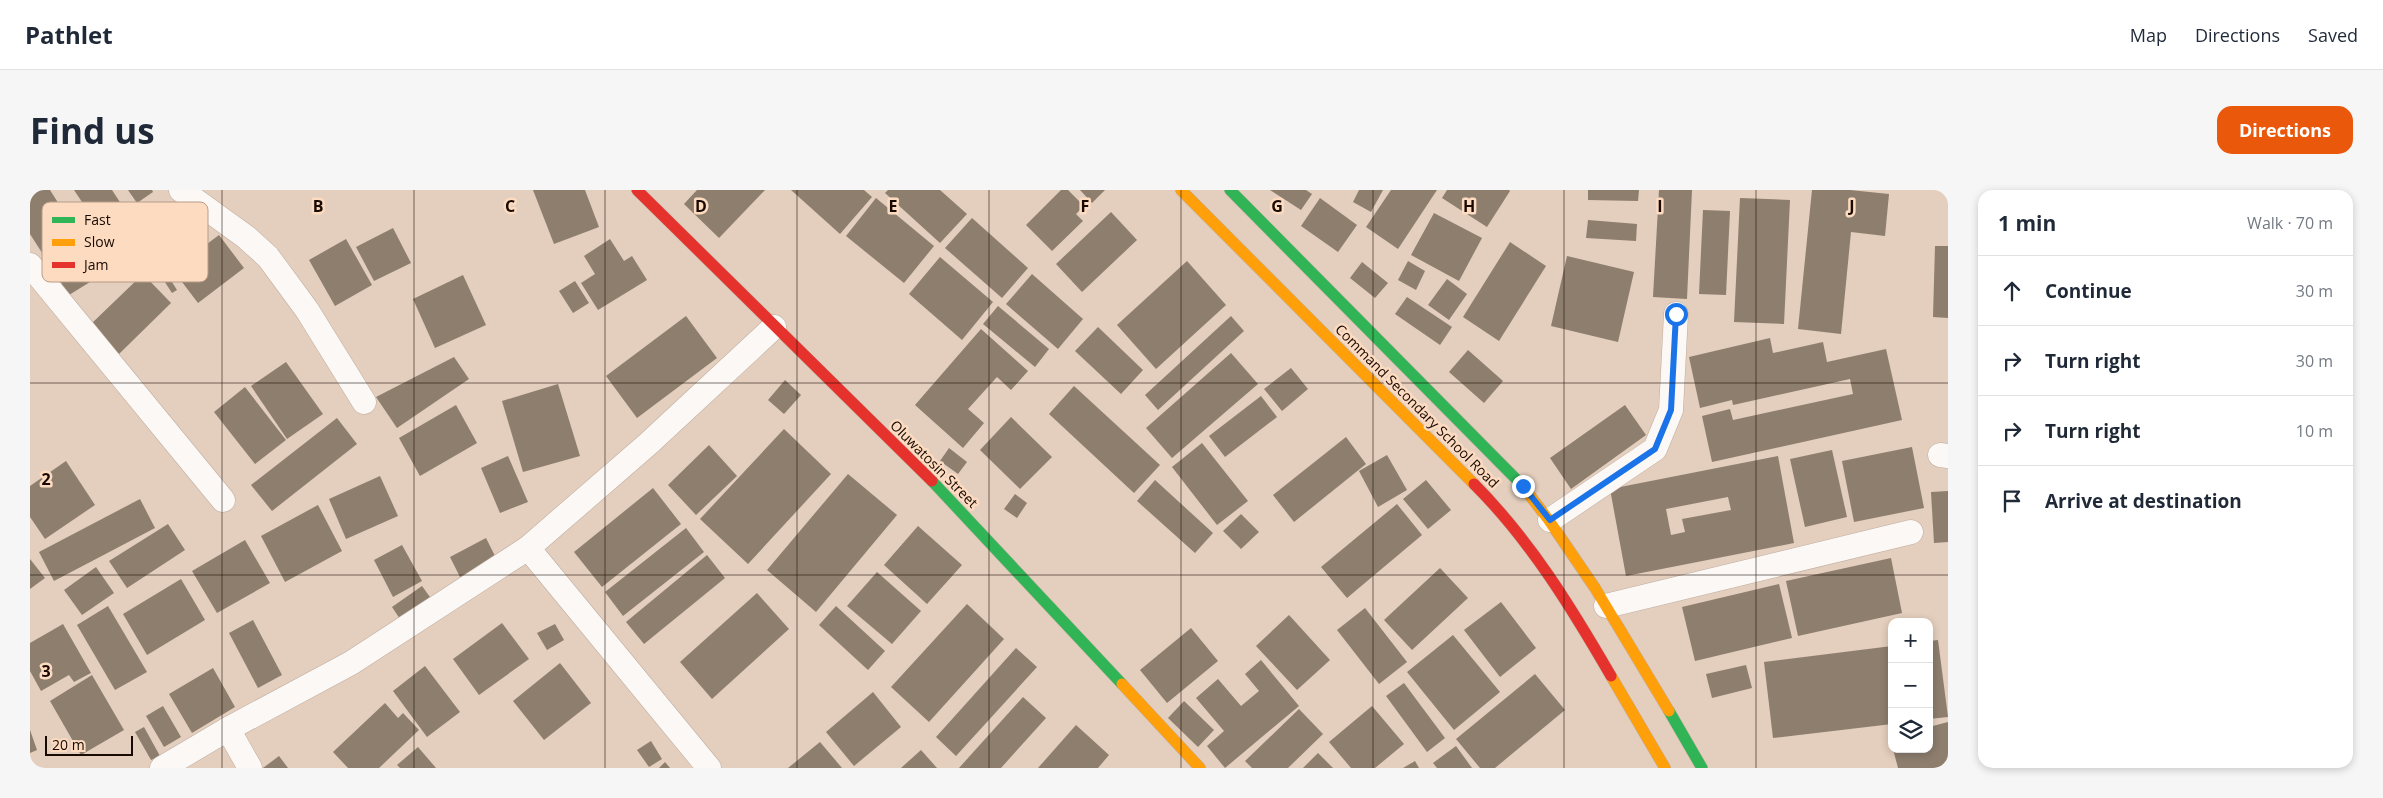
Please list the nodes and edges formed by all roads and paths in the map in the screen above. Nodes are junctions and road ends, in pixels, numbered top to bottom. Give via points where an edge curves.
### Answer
1 (181, 190) edge
2 (638, 190) edge
3 (1181, 190) edge
4 (1230, 190) edge
5 (197, 202) edge
6 (208, 210) edge
7 (30, 265) edge
8 (42, 280) edge
9 (44, 282) edge
10 (1676, 314) dead end
11 (774, 327) junction
12 (364, 402) dead end
13 (222, 500) dead end
14 (1550, 520) junction
15 (1911, 532) dead end
16 (528, 548) junction
17 (1606, 606) junction
18 (228, 729) junction
19 (162, 768) edge
20 (250, 768) edge
21 (709, 768) edge
22 (1200, 768) edge
23 (1665, 768) edge
24 (1702, 768) edge

1 - 5 street
2 - 11 main road, Oluwatosin Street
3 - 23 main road, Command Secondary School Road via 1494,504 1534,552 1578,618
4 - 14 main road, Command Secondary School Road via 1523,486
6 - 12 street via 268,257 307,310
7 - 8 street
9 - 13 street
10 - 14 street via 1671,410 1655,449
11 - 16 street via 648,444
11 - 22 main road, Oluwatosin Street via 963,512
14 - 17 main road, Command Secondary School Road via 1596,586
15 - 17 street
16 - 18 street via 351,663
16 - 21 street
17 - 24 main road, Command Secondary School Road
18 - 19 street
18 - 20 street

